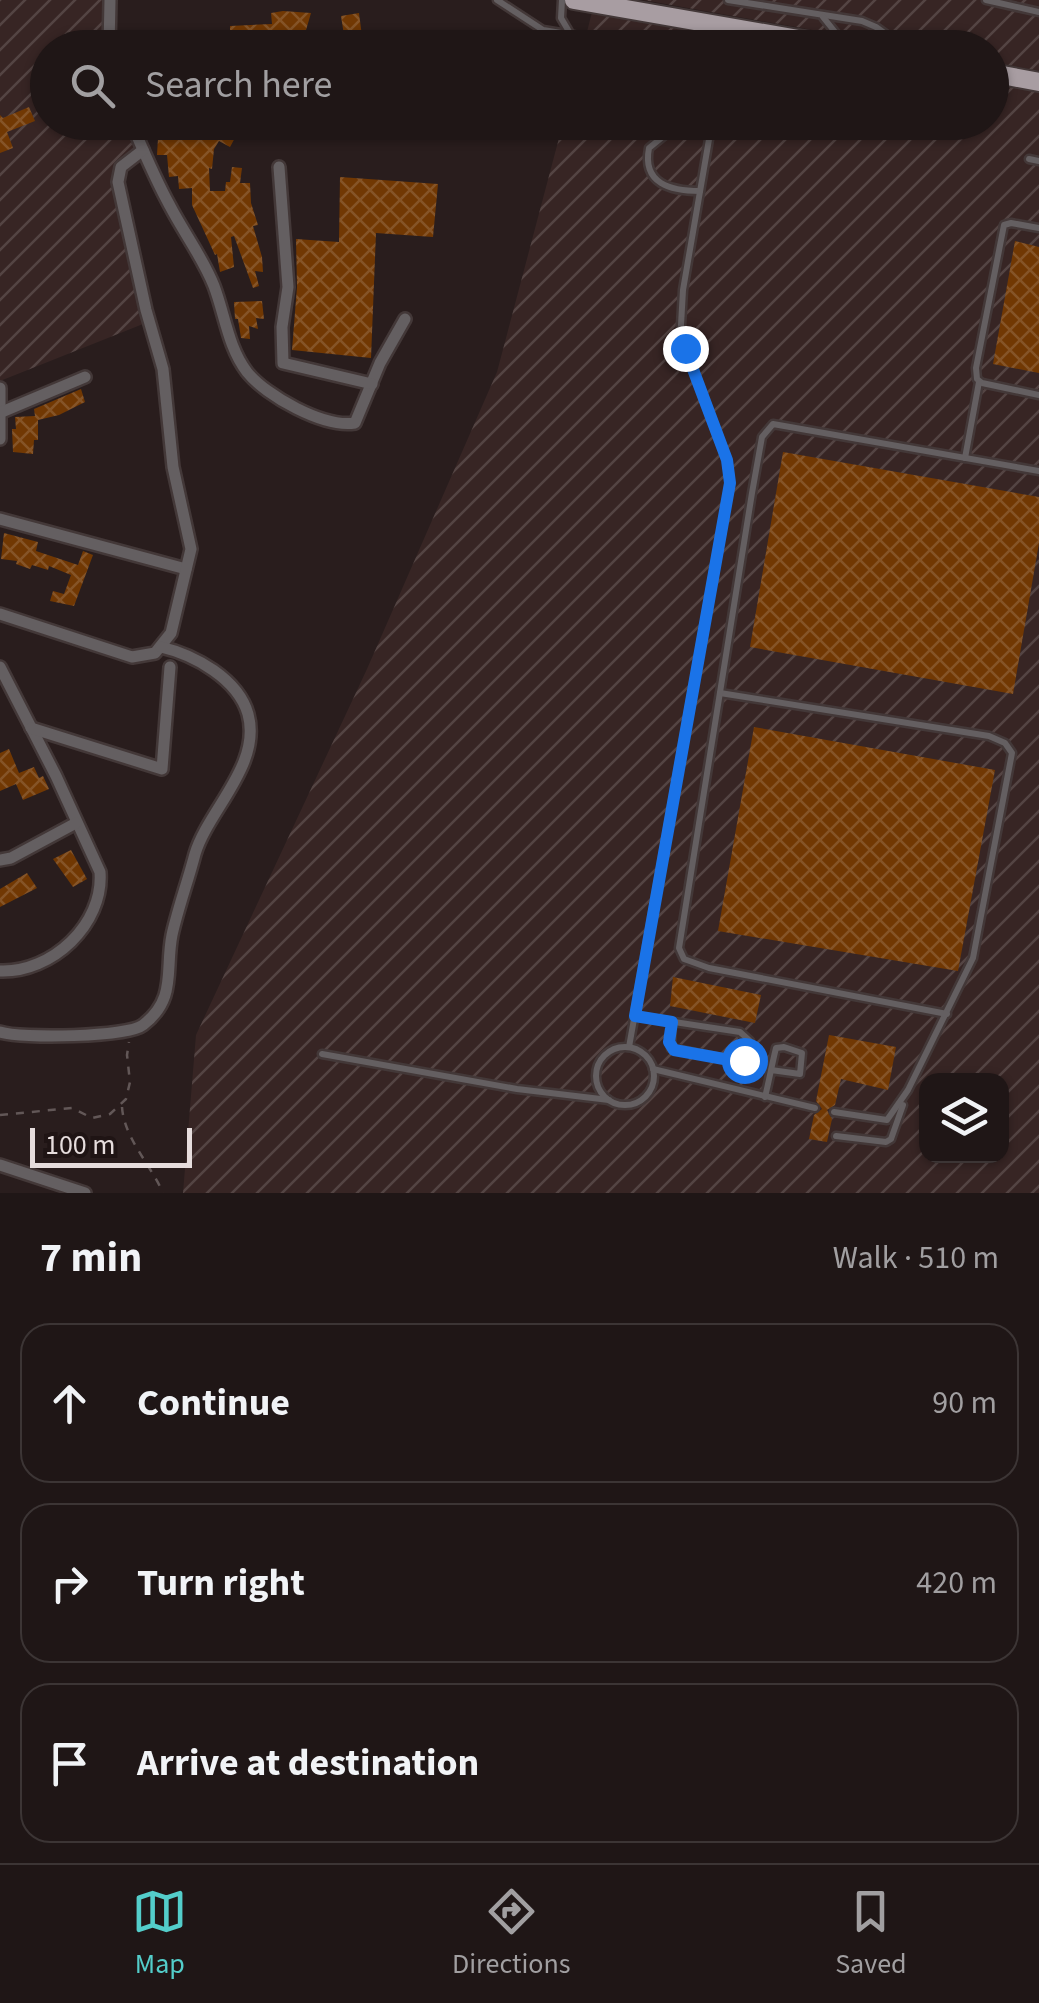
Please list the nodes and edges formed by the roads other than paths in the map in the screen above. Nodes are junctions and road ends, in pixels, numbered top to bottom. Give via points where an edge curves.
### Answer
1 (110, 0) edge
2 (497, 0) edge
3 (562, 0) edge
4 (574, 0) edge
5 (728, 0) edge
6 (986, 0) edge
7 (1039, 12) edge
8 (821, 15) junction
9 (109, 30) edge
10 (548, 30) edge
11 (568, 30) edge
12 (748, 30) edge
13 (833, 30) edge
14 (878, 30) edge
15 (1009, 76) edge
16 (1039, 82) edge
17 (139, 140) edge
18 (659, 140) edge
19 (709, 140) edge
20 (143, 150) junction
21 (1028, 159) dead end
22 (1039, 161) edge
23 (279, 167) dead end
24 (700, 191) junction
25 (1039, 228) edge
26 (405, 319) dead end
27 (85, 377) dead end
28 (980, 382) junction
29 (372, 384) junction
30 (0, 388) edge
31 (1039, 395) edge
32 (2, 412) edge
33 (0, 439) edge
34 (966, 458) junction
35 (1039, 471) edge
36 (0, 518) edge
37 (186, 568) junction
38 (0, 614) edge
39 (162, 647) junction
40 (170, 667) dead end
41 (0, 668) edge
42 (720, 692) junction
43 (31, 728) junction
44 (76, 822) junction
45 (0, 860) edge
46 (0, 971) edge
47 (947, 1014) junction
48 (635, 1016) junction
49 (672, 1022) junction
50 (0, 1032) edge
51 (630, 1047) junction
52 (322, 1054) dead end
53 (653, 1069) junction
54 (771, 1070) junction
55 (908, 1090) junction
56 (765, 1097) junction
57 (609, 1100) junction
58 (815, 1108) dead end
59 (834, 1112) dead end
60 (836, 1136) dead end
61 (0, 1165) edge
62 (85, 1193) edge

1 - 9 street
2 - 10 lane
3 - 11 lane
4 - 12 main road
5 - 8 lane
6 - 7 lane
8 - 13 lane
8 - 14 lane
15 - 16 main road
17 - 20 street
18 - 24 lane via 649,148 653,178
19 - 24 lane
20 - 29 street via 252,377 291,405 344,424 358,421
20 - 37 street via 121,167 119,187 163,369 173,467 191,549
21 - 22 lane
23 - 29 street via 288,288 283,363
24 - 48 lane via 681,325 730,483
25 - 28 lane via 1004,225 977,357
26 - 29 street
27 - 32 street
28 - 31 lane
28 - 34 lane
30 - 32 street
32 - 33 street
34 - 35 lane
34 - 42 lane via 769,426 760,444
36 - 37 street
37 - 39 street
38 - 39 street via 132,657
39 - 50 street via 204,664 238,692 249,718 246,754 197,849 172,938 170,988 138,1030 37,1038
40 - 43 street via 162,769
41 - 43 street
42 - 47 lane via 679,942 684,959
42 - 47 lane via 989,736 1009,746 1012,759 973,958
43 - 44 street
44 - 45 street
44 - 46 street via 100,872 92,916 79,936 40,962
47 - 55 lane
48 - 49 lane
48 - 51 lane
49 - 49 lane via 744,1034 750,1041 746,1058 674,1050
51 - 53 lane
51 - 57 lane via 600,1060 596,1082
52 - 57 lane
53 - 56 lane
53 - 57 lane via 641,1099
54 - 54 lane via 777,1048 802,1053 800,1074
54 - 56 lane
55 - 59 lane via 885,1121
55 - 60 lane via 891,1139
56 - 58 lane
61 - 62 street

